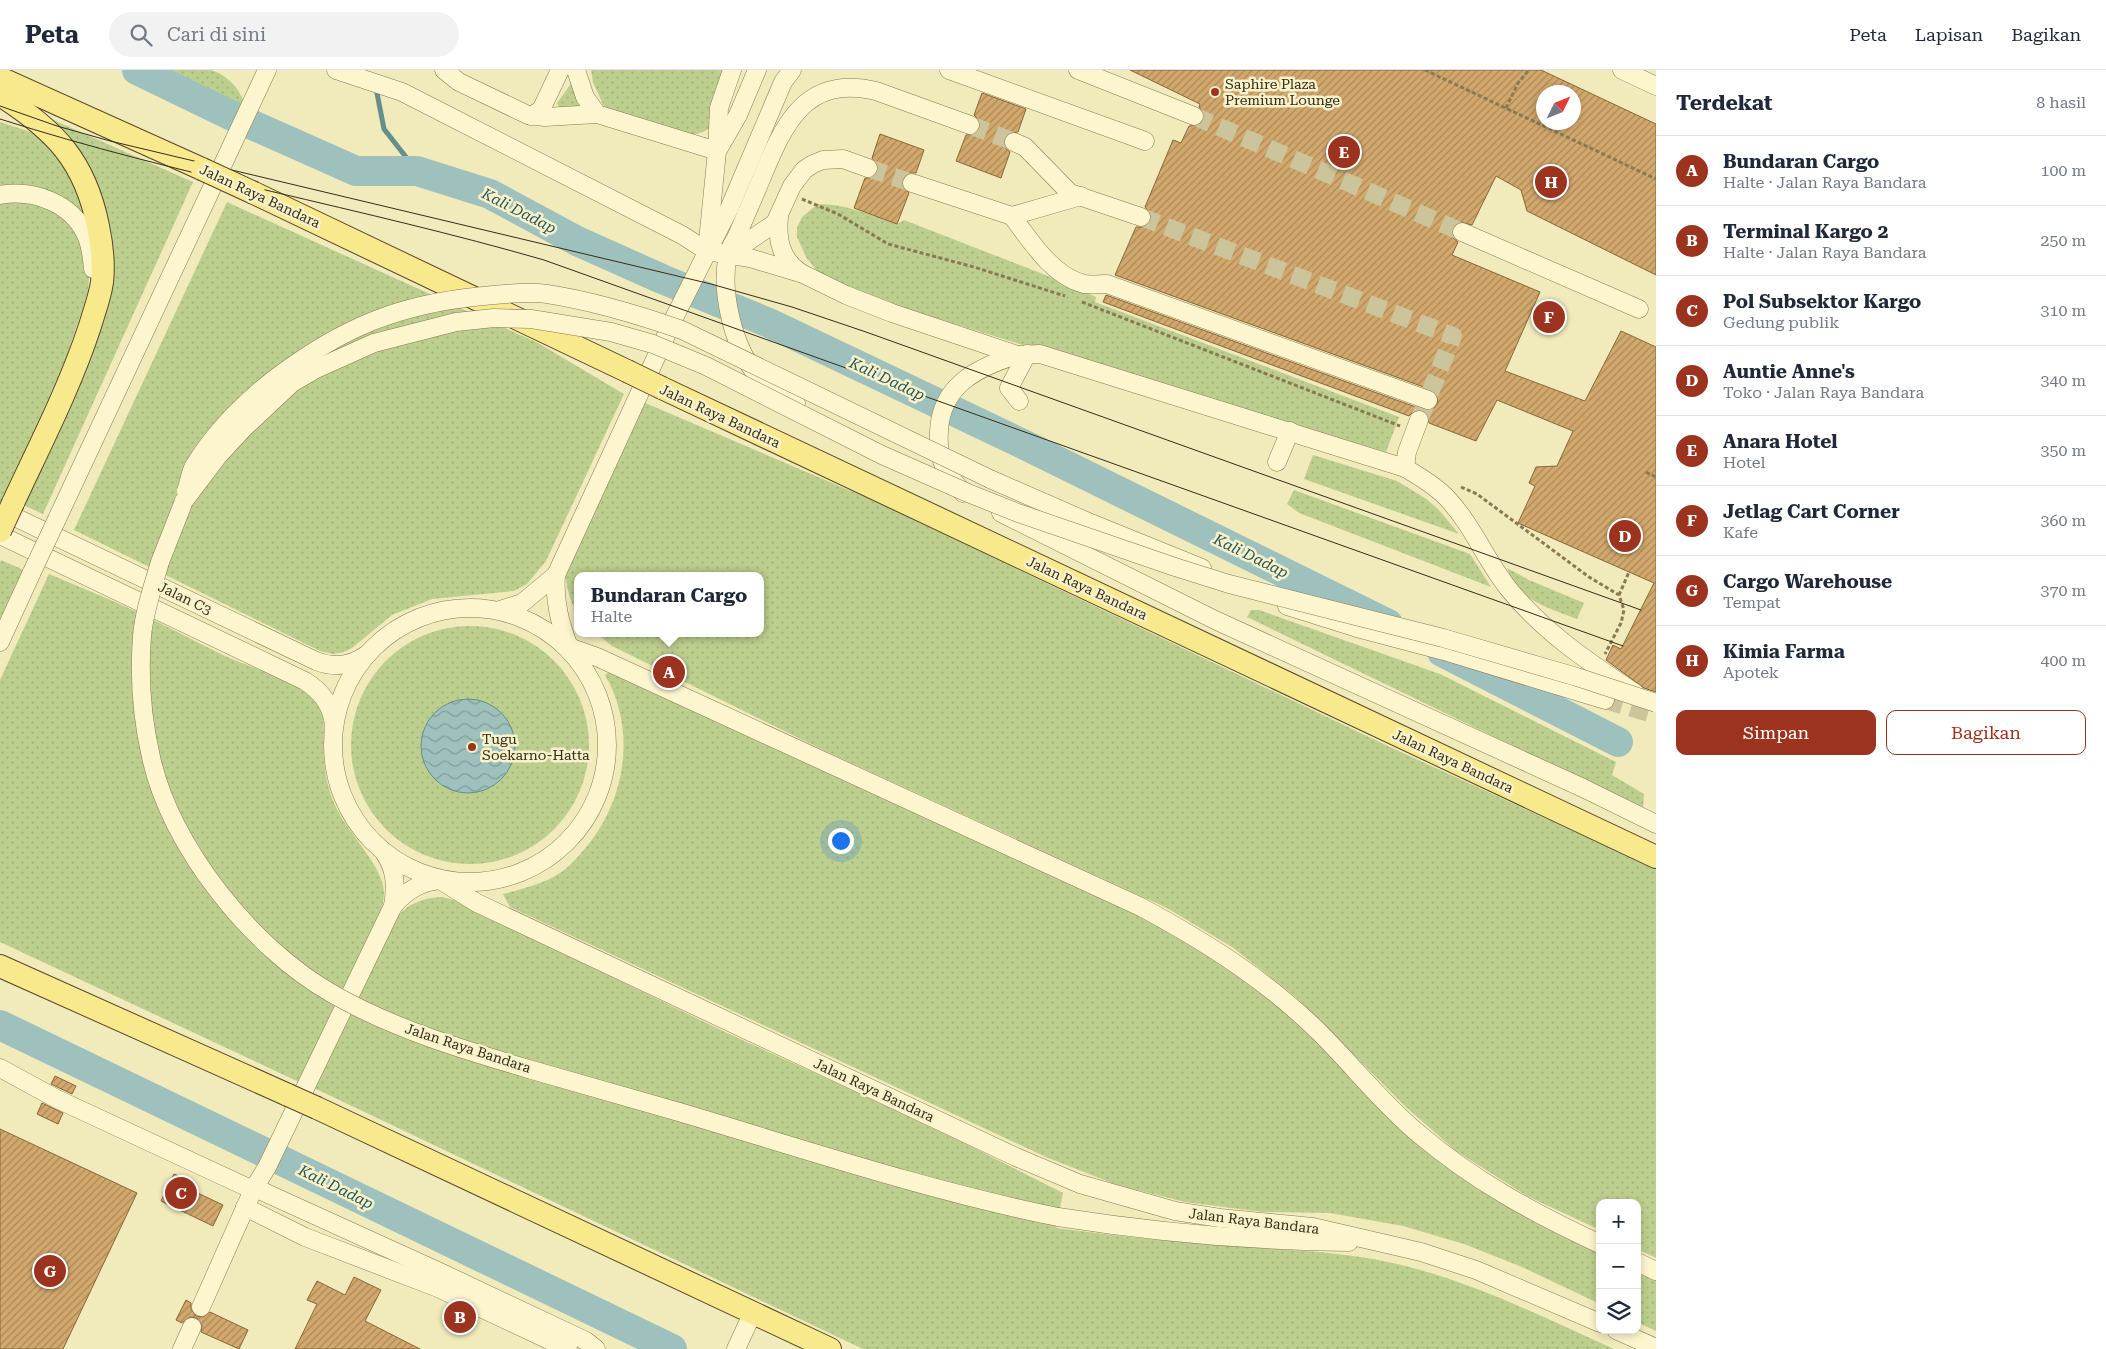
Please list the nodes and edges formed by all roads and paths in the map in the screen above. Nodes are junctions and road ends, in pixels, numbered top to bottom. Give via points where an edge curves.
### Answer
1 (444, 70) edge
2 (560, 70) edge
3 (576, 70) edge
4 (792, 70) edge
5 (948, 70) edge
6 (1078, 70) edge
7 (1425, 70) edge
8 (1529, 70) edge
9 (1622, 70) edge
10 (263, 71) edge
11 (731, 71) edge
12 (341, 72) edge
13 (755, 76) edge
14 (0, 78) edge
15 (1656, 86) edge
16 (0, 95) edge
17 (1506, 108) junction
18 (597, 114) junction
19 (531, 116) junction
20 (1194, 116) tunnel mouth
21 (970, 125) tunnel mouth
22 (1145, 141) dead end
23 (1014, 142) tunnel mouth
24 (717, 150) junction
25 (868, 168) tunnel mouth
26 (1656, 179) edge
27 (912, 183) tunnel mouth
28 (789, 192) junction
29 (0, 194) edge
30 (1081, 196) junction
31 (1012, 216) junction
32 (1141, 216) tunnel mouth
33 (779, 217) junction
34 (1462, 232) tunnel mouth
35 (707, 251) junction
36 (728, 255) junction
37 (803, 274) junction
38 (1639, 308) dead end
39 (82, 350) junction
40 (1022, 354) junction
41 (1428, 400) dead end
42 (1019, 401) dead end
43 (1417, 426) joint
44 (1290, 431) junction
45 (1277, 462) dead end
46 (1405, 468) junction
47 (1646, 472) dead end
48 (1656, 477) edge
49 (1455, 485) dead end
50 (965, 495) junction
51 (184, 501) junction
52 (7, 507) edge
53 (0, 531) edge
54 (0, 535) edge
55 (1629, 572) dead end
56 (556, 575) junction
57 (1619, 595) junction
58 (500, 610) junction
59 (0, 642) edge
60 (569, 647) junction
61 (371, 651) junction
62 (1598, 669) junction
63 (1605, 700) tunnel mouth
64 (1656, 703) edge
65 (1656, 707) edge
66 (335, 733) junction
67 (1656, 824) edge
68 (385, 854) junction
69 (1656, 857) edge
70 (440, 880) junction
71 (393, 906) junction
72 (0, 966) edge
73 (0, 1068) edge
74 (254, 1189) junction
75 (246, 1207) junction
76 (1384, 1242) junction
77 (1596, 1242) edge
78 (1641, 1264) edge
79 (1656, 1271) edge
80 (441, 1281) junction
81 (201, 1307) dead end
82 (753, 1312) junction
83 (1596, 1322) edge
84 (192, 1328) dead end
85 (1625, 1334) edge
86 (738, 1345) edge
87 (1656, 1348) edge
88 (182, 1349) edge
89 (568, 1349) edge
90 (596, 1349) edge
91 (830, 1349) edge

1 - 19 street via 459,82
2 - 19 street via 541,110
3 - 18 street via 586,97
4 - 35 street via 783,82 729,209
5 - 22 street
6 - 20 street
7 - 17 path
8 - 17 path via 1518,83
9 - 15 street
10 - 59 street, bridge via 236,137
11 - 13 street
11 - 24 street via 718,108
12 - 35 street via 402,92 673,230
13 - 24 street via 738,115
14 - 69 main road, Jalan Raya Bandara, bridge via 254,193
16 - 39 main road via 60,142 86,182 102,244 102,283
17 - 26 path
18 - 19 street
18 - 24 street
21 - 36 street via 861,87 826,92 793,115 780,134
23 - 30 street via 1025,147 1064,188
24 - 35 street
25 - 28 street via 843,159 823,160 804,170
27 - 31 street
28 - 33 street
28 - 43 path via 838,214 888,244 1074,298 1325,395
29 - 39 street via 48,200 66,209 83,228 91,248 93,271
30 - 31 street
30 - 32 street
31 - 41 street via 1062,274 1077,281 1107,284
33 - 36 street via 770,227
33 - 37 street via 777,236 780,247 793,268
34 - 38 street
35 - 36 street
35 - 56 street
36 - 37 street
36 - 50 street, Jalan Raya Bandara via 729,313 737,341 756,375 782,396
37 - 40 street via 892,313
39 - 52 main road
40 - 42 street via 1010,388
40 - 44 street via 1040,354
40 - 50 street via 987,366 968,378 945,400 939,421 938,444 945,468
43 - 46 street
44 - 45 street
44 - 46 street
46 - 62 street via 1444,495 1457,509 1494,569 1524,606
47 - 48 path
49 - 57 path via 1477,494 1589,577
50 - 67 street, Jalan Raya Bandara via 1215,620
51 - 63 street, bridge via 193,467 239,409 299,361 334,338 378,318 424,305 507,294 546,294 648,318 682,330 990,479 1294,609
51 - 64 street, Jalan Raya Bandara, bridge via 244,428 292,383 316,369 374,342 456,322 494,318 540,321 611,332 654,344 706,366 882,455 968,493 1175,567 1229,584 1443,638
51 - 76 street, Jalan Raya Bandara, bridge via 160,562 142,634 144,710 151,757 164,797 198,861 225,900 275,953 331,993 451,1045 967,1197 1058,1217 1138,1228 1309,1242
52 - 53 main road, bridge
52 - 61 street, Jalan C3 via 323,664 348,664
54 - 66 street, Jalan C3 via 314,686 329,706
55 - 57 path
56 - 58 street via 522,603
56 - 60 street via 558,616
57 - 62 path via 1624,610 1621,623
58 - 60 street via 531,621
58 - 61 street via 483,607 435,612 408,622
60 - 70 street via 591,678 605,719 608,745 606,774 587,818 558,851 533,866 482,881
60 - 77 street via 597,657 1141,908 1193,935 1288,1003 1384,1102 1450,1159 1510,1198
61 - 66 street via 345,688
62 - 65 street
66 - 68 street via 335,766 342,795 354,820
68 - 70 street via 410,869
68 - 71 street via 393,870
70 - 71 street via 408,891
70 - 76 street, Jalan Raya Bandara via 477,903 1016,1157 1080,1184 1175,1211 1313,1227
71 - 74 street
72 - 82 main road, bridge via 317,1108
73 - 74 street via 57,1099
74 - 75 street
74 - 80 street
75 - 80 street via 305,1237
75 - 81 street
76 - 83 street, Jalan Raya Bandara via 1476,1270
78 - 79 street
80 - 89 street
80 - 90 street via 586,1341
82 - 86 street
82 - 91 main road
84 - 88 street
85 - 87 street

